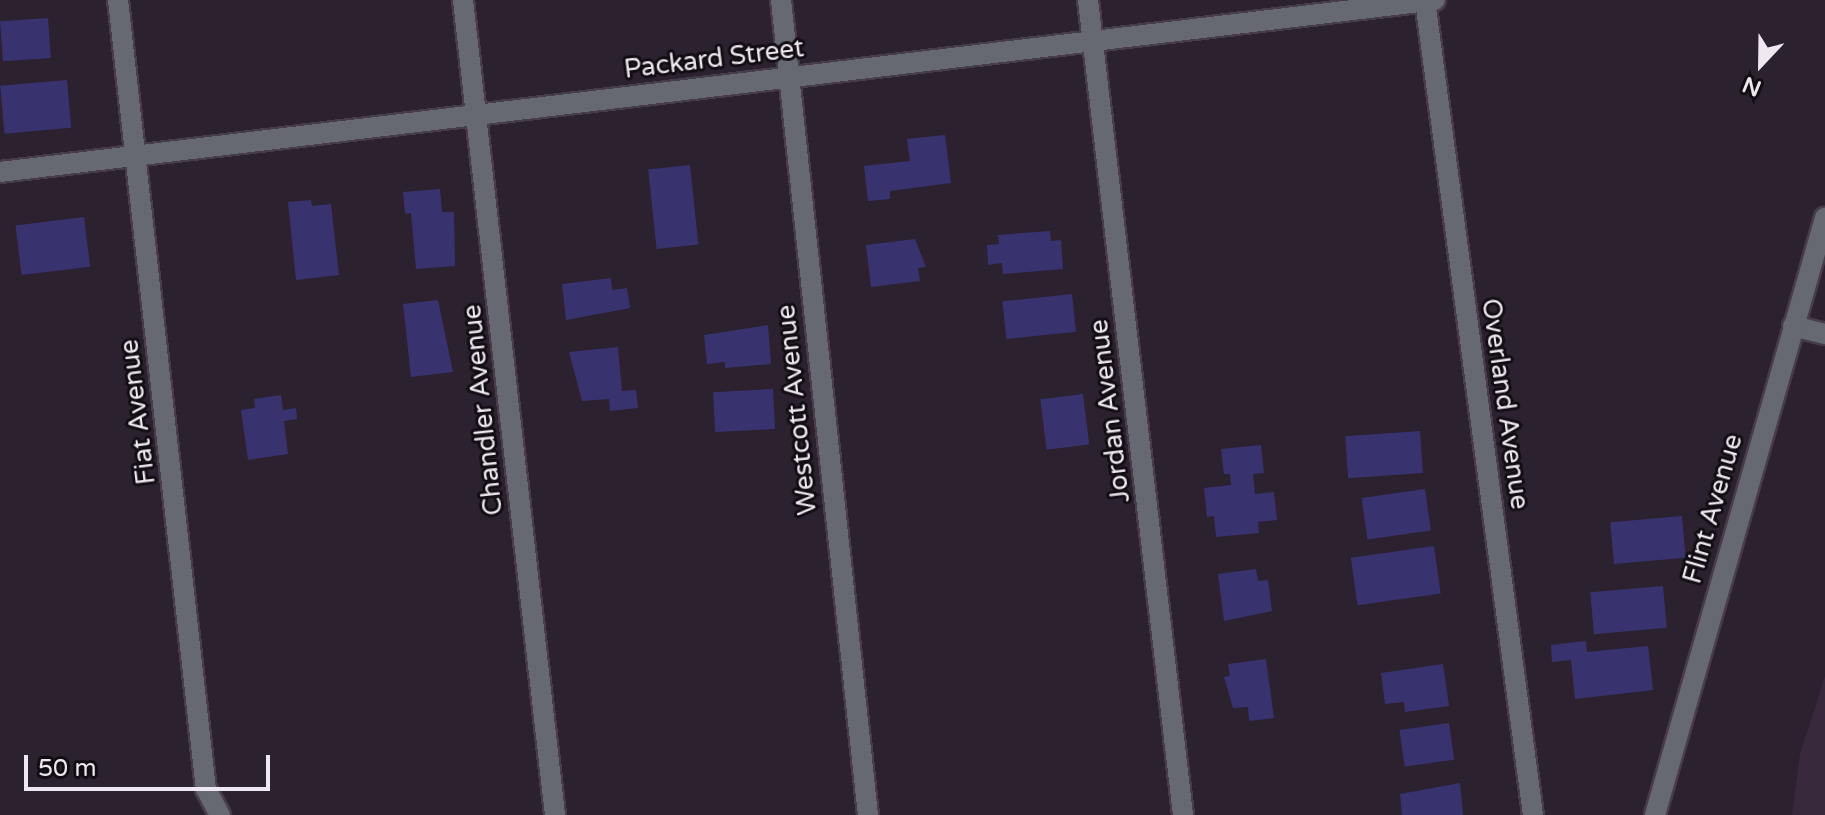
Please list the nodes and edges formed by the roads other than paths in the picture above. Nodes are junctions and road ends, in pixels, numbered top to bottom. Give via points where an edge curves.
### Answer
1 (118, 0) edge
2 (463, 0) edge
3 (781, 0) edge
4 (1088, 0) edge
5 (1425, 0) edge
6 (1435, 0) edge
7 (1092, 40) junction
8 (791, 76) junction
9 (476, 113) junction
10 (134, 156) junction
11 (0, 172) edge
12 (1825, 218) edge
13 (1793, 326) junction
14 (1825, 334) edge
15 (220, 815) edge
16 (555, 815) edge
17 (868, 815) edge
18 (1183, 815) edge
19 (1533, 815) edge
20 (1655, 815) edge

1 - 10 street, Fiat Avenue
2 - 9 street, Chandler Avenue
3 - 8 street, Westcott Avenue
4 - 7 street, Jordan Avenue
5 - 6 street, Packard Street
5 - 7 street, Packard Street
5 - 19 street, Overland Avenue
7 - 8 street, Packard Street
7 - 18 street, Jordan Avenue
8 - 9 street, Packard Street
8 - 17 street, Westcott Avenue
9 - 10 street, Packard Street
9 - 16 street, Chandler Avenue
10 - 11 street, Packard Street
10 - 15 street, Fiat Avenue via 206,789
12 - 13 street, Flint Avenue
13 - 14 street
13 - 20 street, Flint Avenue

